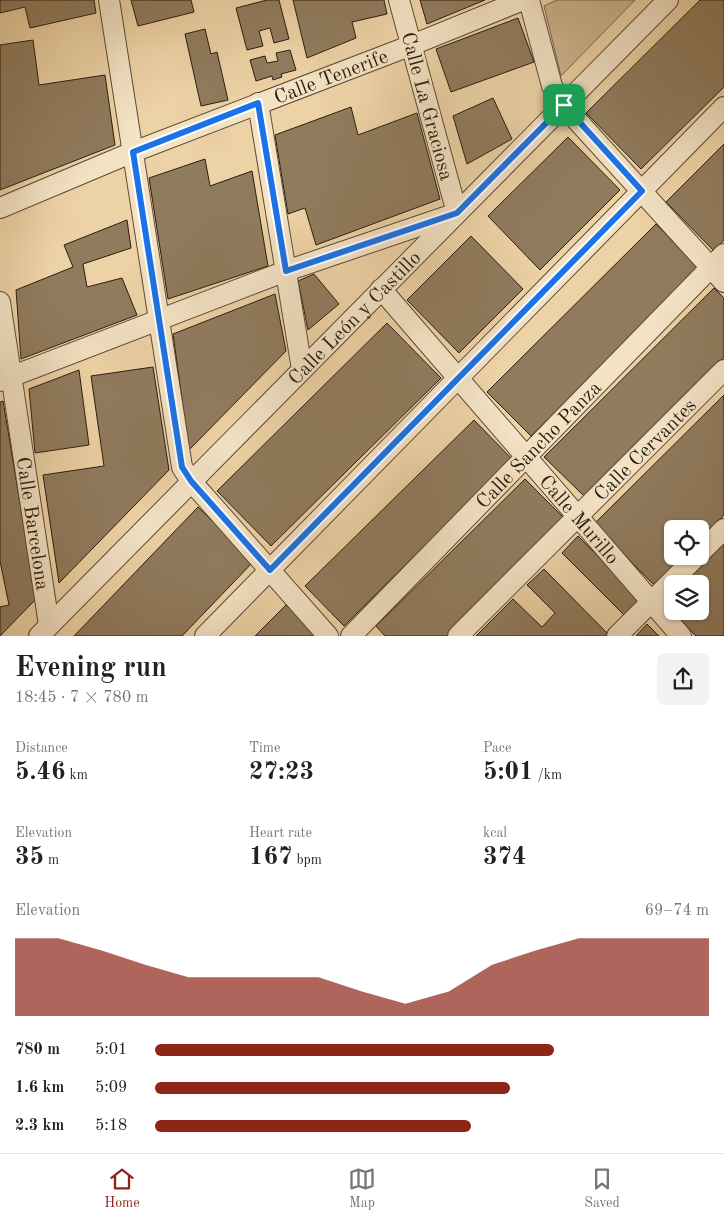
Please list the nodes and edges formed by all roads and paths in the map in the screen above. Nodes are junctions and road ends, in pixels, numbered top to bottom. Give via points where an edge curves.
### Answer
1 (109, 0) edge
2 (399, 0) edge
3 (523, 0) edge
4 (529, 0) edge
5 (668, 0) edge
6 (412, 45) junction
7 (258, 103) junction
8 (564, 105) junction
9 (724, 107) edge
10 (133, 152) junction
11 (642, 191) junction
12 (0, 208) edge
13 (457, 213) junction
14 (720, 268) edge
15 (286, 271) junction
16 (382, 289) junction
17 (0, 302) edge
18 (159, 320) junction
19 (302, 369) junction
20 (724, 370) edge
21 (458, 378) junction
22 (6, 379) edge
23 (526, 457) junction
24 (191, 481) junction
25 (578, 516) junction
26 (724, 529) edge
27 (709, 544) edge
28 (687, 565) edge
29 (270, 570) junction
30 (651, 601) junction
31 (44, 630) edge
32 (205, 636) edge
33 (328, 636) edge
34 (351, 636) edge
35 (458, 636) edge
36 (616, 636) edge
37 (681, 636) edge

1 - 10 street
2 - 6 street, Calle La Graciosa
3 - 6 street, Calle Tenerife
4 - 8 street via 552,86
5 - 8 street, Calle León y Castillo
6 - 7 street, Calle Tenerife
6 - 13 street, Calle La Graciosa
7 - 10 street, Calle Tenerife
7 - 15 street
8 - 11 street
8 - 13 street, Calle León y Castillo
9 - 11 street
10 - 12 street, Calle Tenerife
10 - 18 street
11 - 14 street
11 - 21 street
13 - 15 street
13 - 16 street, Calle León y Castillo
14 - 23 street, Calle Sancho Panza
15 - 18 street
15 - 19 street
16 - 19 street, Calle León y Castillo
16 - 21 street, Calle Murillo
17 - 22 street, Calle Barcelona
18 - 22 street
18 - 24 street via 182,467
19 - 24 street, Calle León y Castillo
20 - 25 street, Calle Cervantes
21 - 23 street, Calle Murillo
21 - 29 street
22 - 31 street, Calle Barcelona
23 - 25 street, Calle Murillo
23 - 34 street, Calle Sancho Panza
24 - 29 street
24 - 31 street, Calle León y Castillo
25 - 30 street, Calle Murillo
25 - 35 street, Calle Cervantes
26 - 27 street
28 - 30 street
29 - 32 street
29 - 33 street
30 - 36 street
30 - 37 street, Calle Murillo

